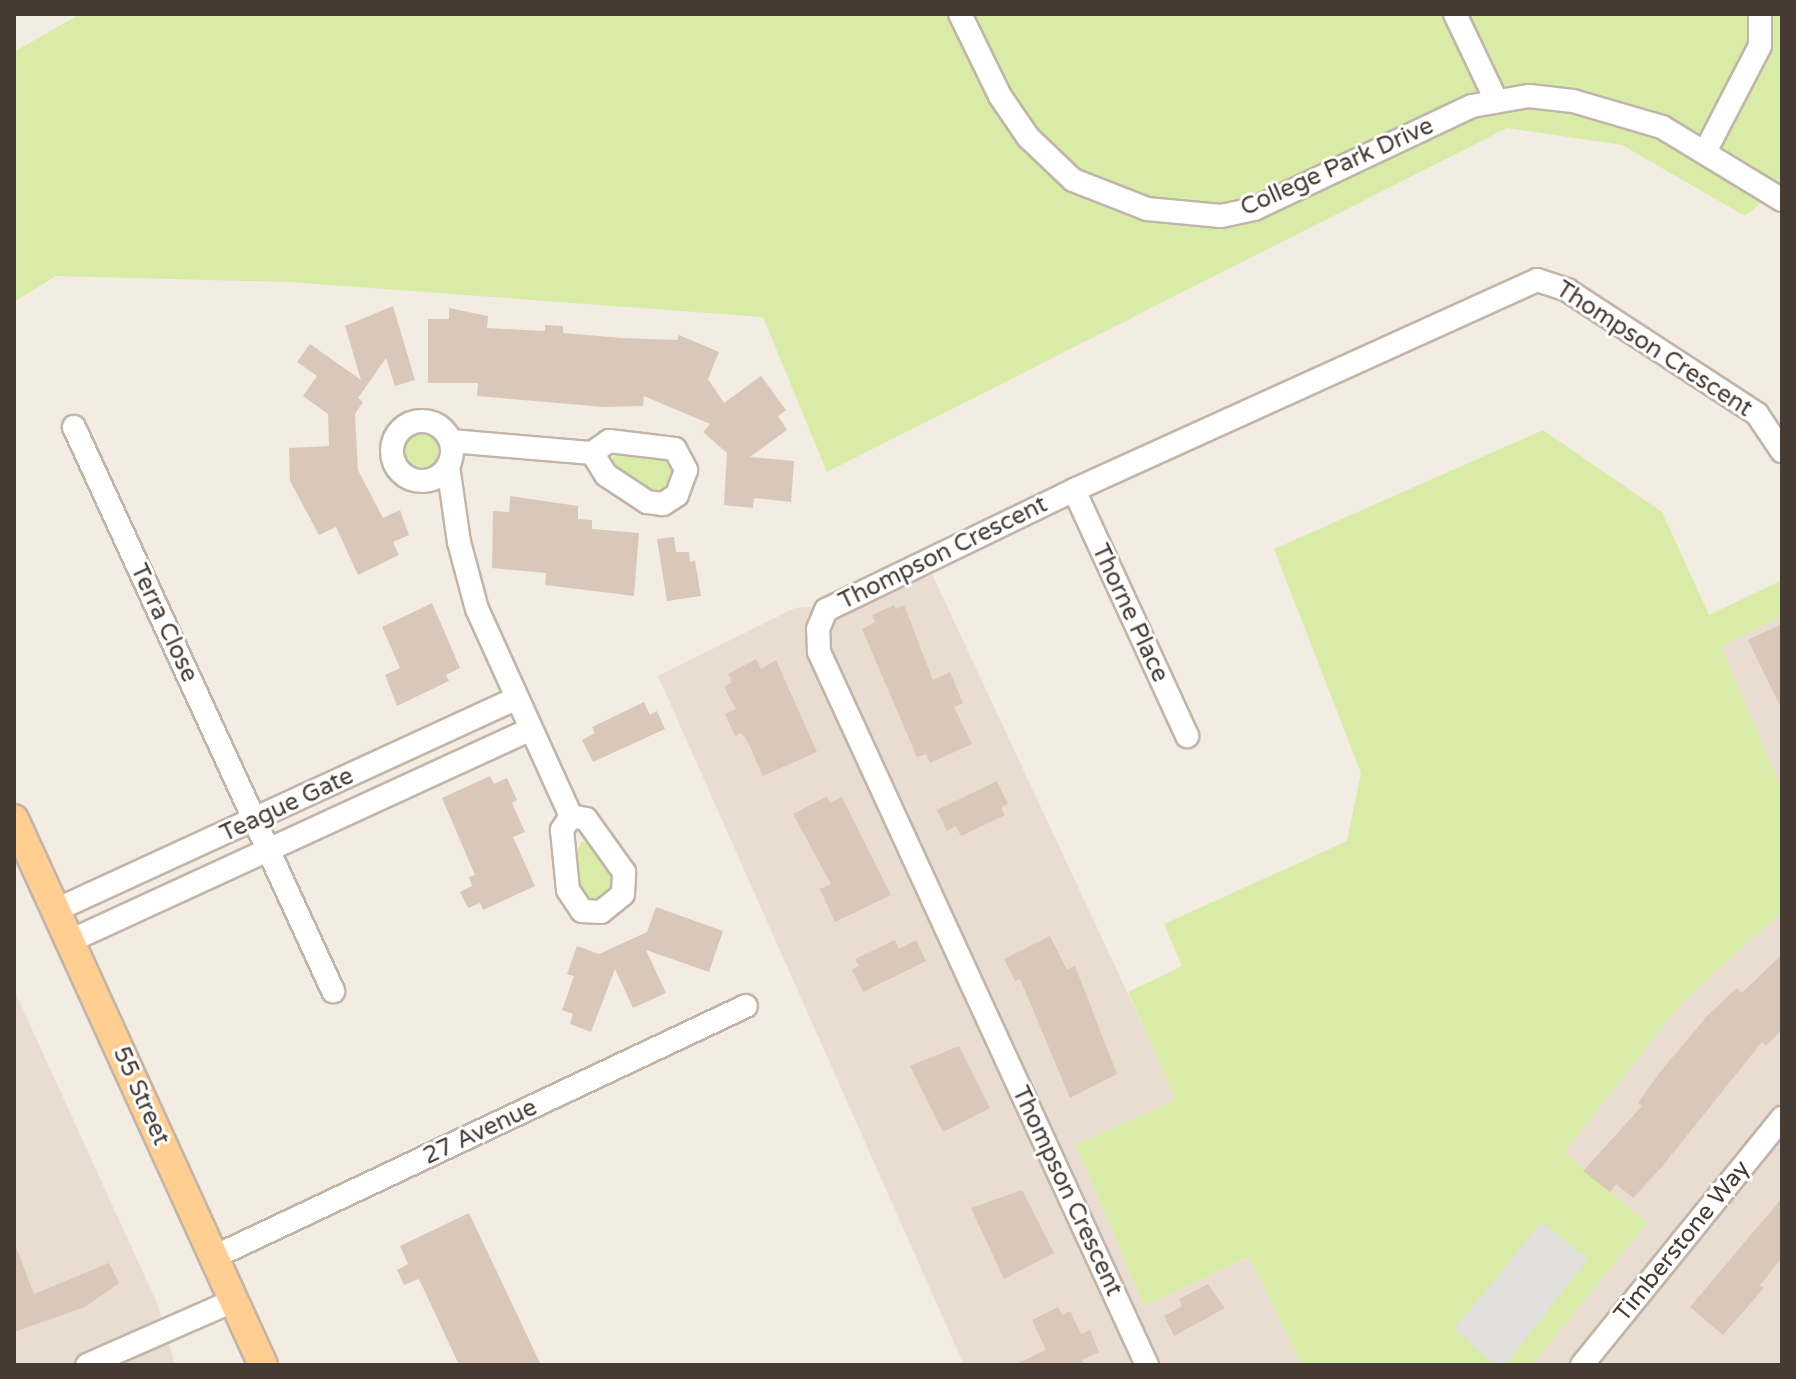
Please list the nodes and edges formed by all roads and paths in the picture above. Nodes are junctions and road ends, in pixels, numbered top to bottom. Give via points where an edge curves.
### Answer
1 (960, 14) edge
2 (1455, 14) edge
3 (1760, 14) edge
4 (1496, 100) junction
5 (1706, 150) junction
6 (1782, 200) edge
7 (74, 427) dead end
8 (451, 441) junction
9 (1782, 451) edge
10 (592, 453) dead end
11 (448, 466) junction
12 (1074, 490) junction
13 (517, 698) junction
14 (531, 729) junction
15 (1187, 736) dead end
16 (571, 816) dead end
17 (254, 820) junction
18 (15, 821) edge
19 (268, 851) junction
20 (56, 910) junction
21 (70, 941) junction
22 (333, 991) dead end
23 (746, 1006) dead end
24 (1782, 1118) edge
25 (214, 1257) junction
26 (233, 1301) junction
27 (87, 1365) edge
28 (263, 1365) edge
29 (1147, 1365) edge
30 (1582, 1365) edge

1 - 4 street, College Park Drive via 994,84 1028,137 1073,180 1147,209 1221,216 1254,209 1472,106
2 - 4 street
3 - 5 street via 1760,46
4 - 5 street, College Park Drive via 1529,96 1573,101 1662,127
5 - 6 street, College Park Drive
7 - 17 street, Terra Close
8 - 10 street
8 - 11 street
8 - 11 street via 439,425 419,421 401,429 392,447 397,467 413,479 432,479
9 - 12 street, Thompson Crescent via 1757,414 1567,290 1537,280
11 - 13 street via 467,578
12 - 15 street, Thorne Place
12 - 29 street, Thompson Crescent via 841,598 826,610 817,641
13 - 14 street
13 - 17 street, Teague Gate
14 - 16 street
14 - 19 street, Teague Gate
17 - 19 street, Terra Close
17 - 20 street, Teague Gate
18 - 20 main road, 55 Street
19 - 21 street, Teague Gate
19 - 22 street, Terra Close
20 - 21 main road, 55 Street
21 - 25 main road, 55 Street
23 - 25 street, 27 Avenue
24 - 30 street, Timberstone Way
25 - 26 main road, 55 Street
26 - 27 street
26 - 28 main road, 55 Street

